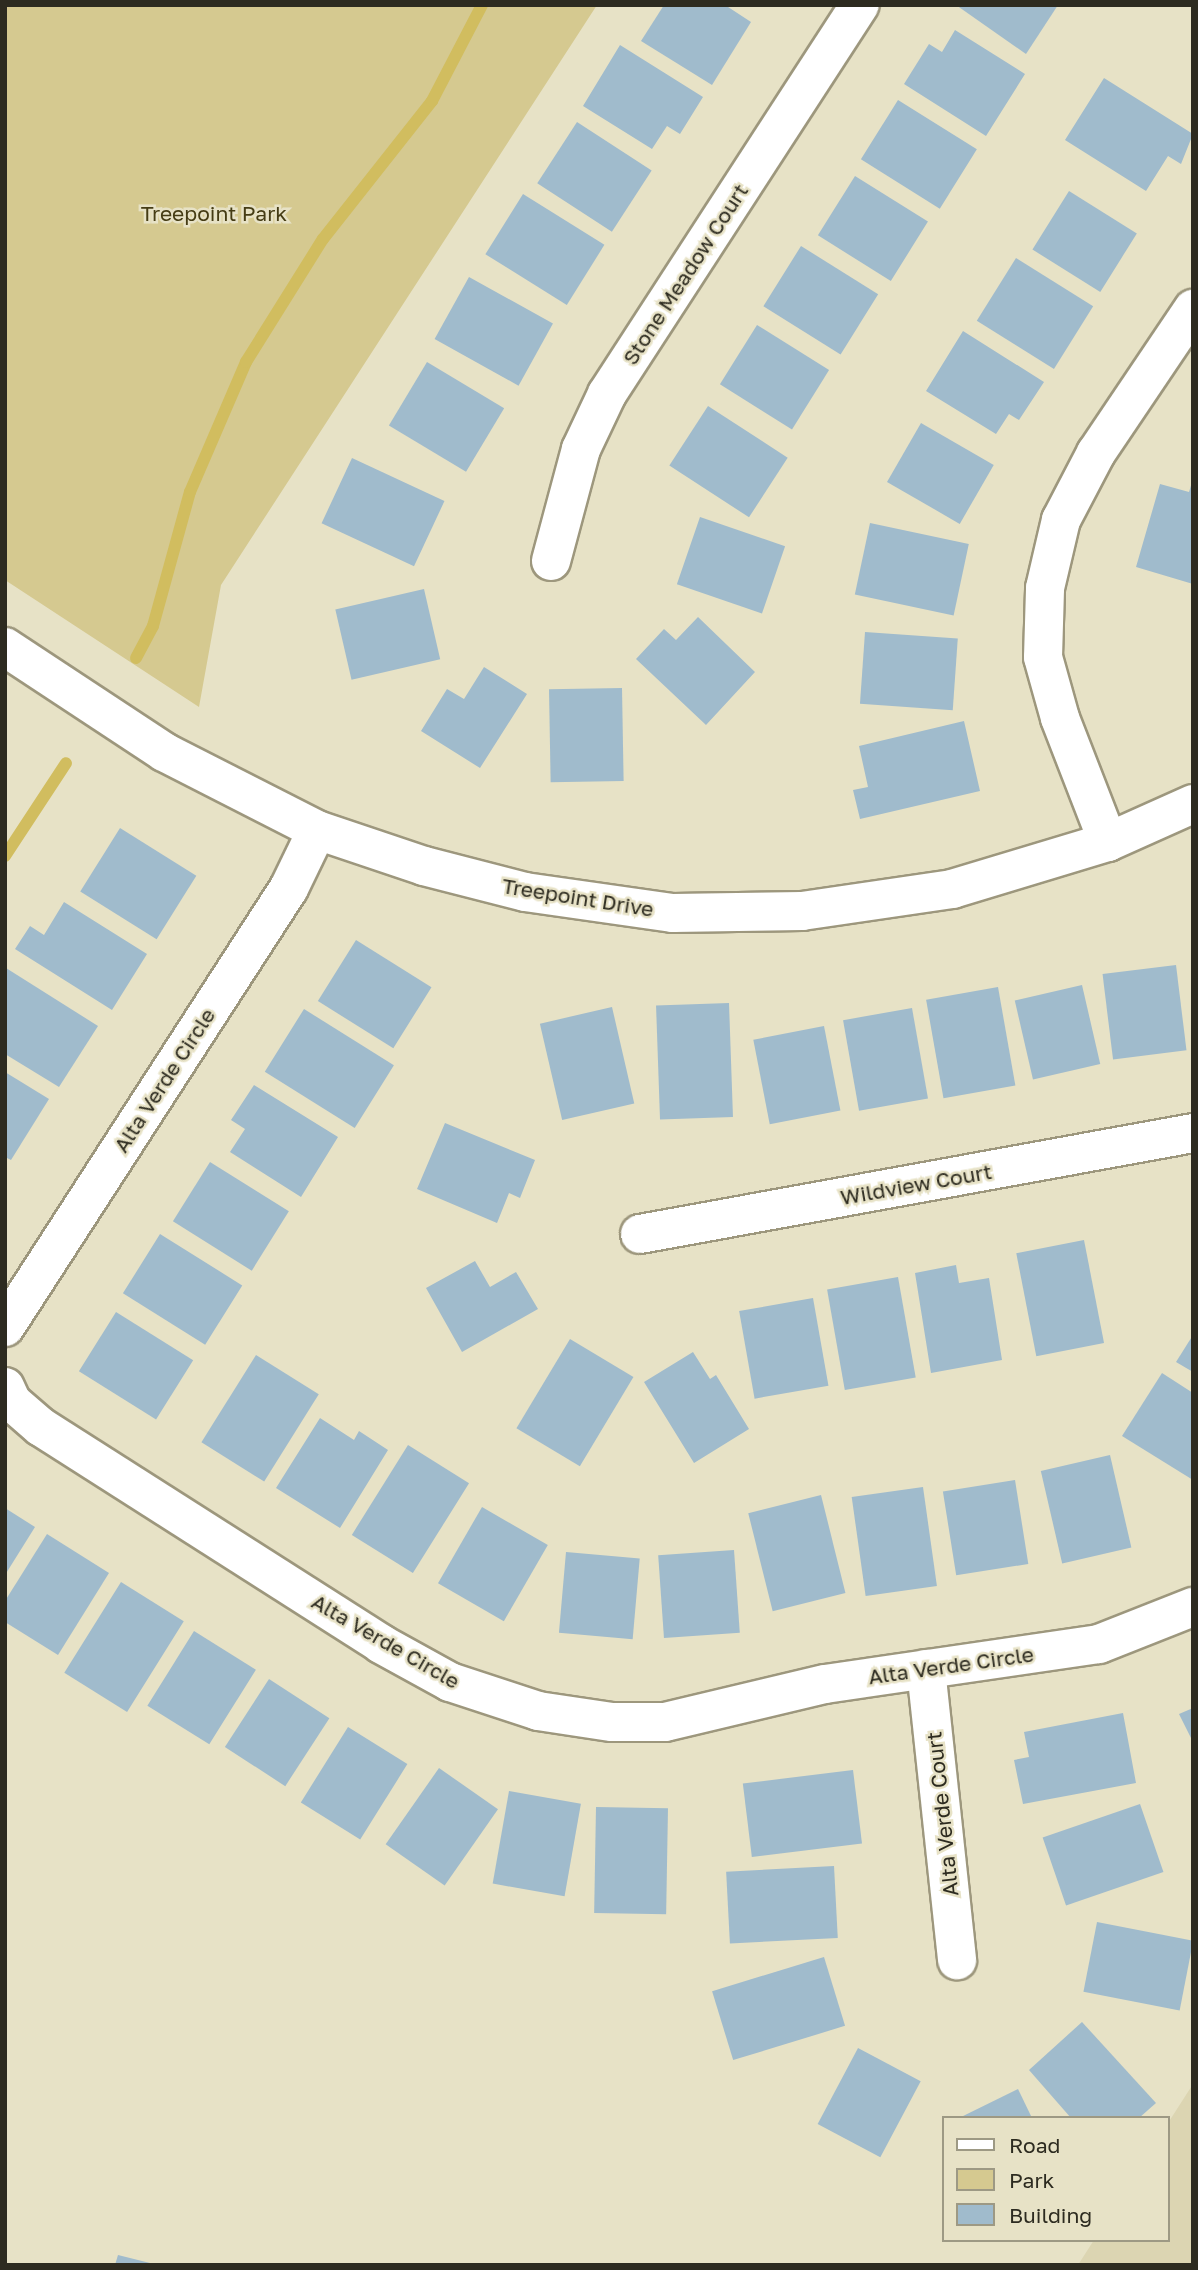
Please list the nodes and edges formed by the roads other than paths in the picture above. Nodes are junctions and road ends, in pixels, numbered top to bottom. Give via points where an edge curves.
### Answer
1 (860, 5) edge
2 (1190, 319) edge
3 (551, 561) dead end
4 (5, 648) edge
5 (1193, 804) edge
6 (317, 830) junction
7 (1108, 842) junction
8 (1193, 1133) edge
9 (640, 1234) dead end
10 (5, 1326) edge
11 (5, 1387) edge
12 (1193, 1607) edge
13 (926, 1669) junction
14 (957, 1960) dead end

1 - 3 street, Stone Meadow Court via 607,394 581,449
2 - 7 street via 1090,464 1061,520 1045,588 1043,657 1060,718
4 - 6 street, Treepoint Drive via 164,751
5 - 7 street, Treepoint Drive
6 - 7 street, Treepoint Drive via 424,866 525,892 673,913 802,911 953,889
6 - 10 street, Alta Verde Circle via 289,888
8 - 9 street, Wildview Court
11 - 13 street, Alta Verde Circle via 12,1402 40,1427 382,1644 450,1682 538,1711 612,1722 665,1721 825,1684
12 - 13 street, Alta Verde Circle via 1099,1644
13 - 14 street, Alta Verde Court

